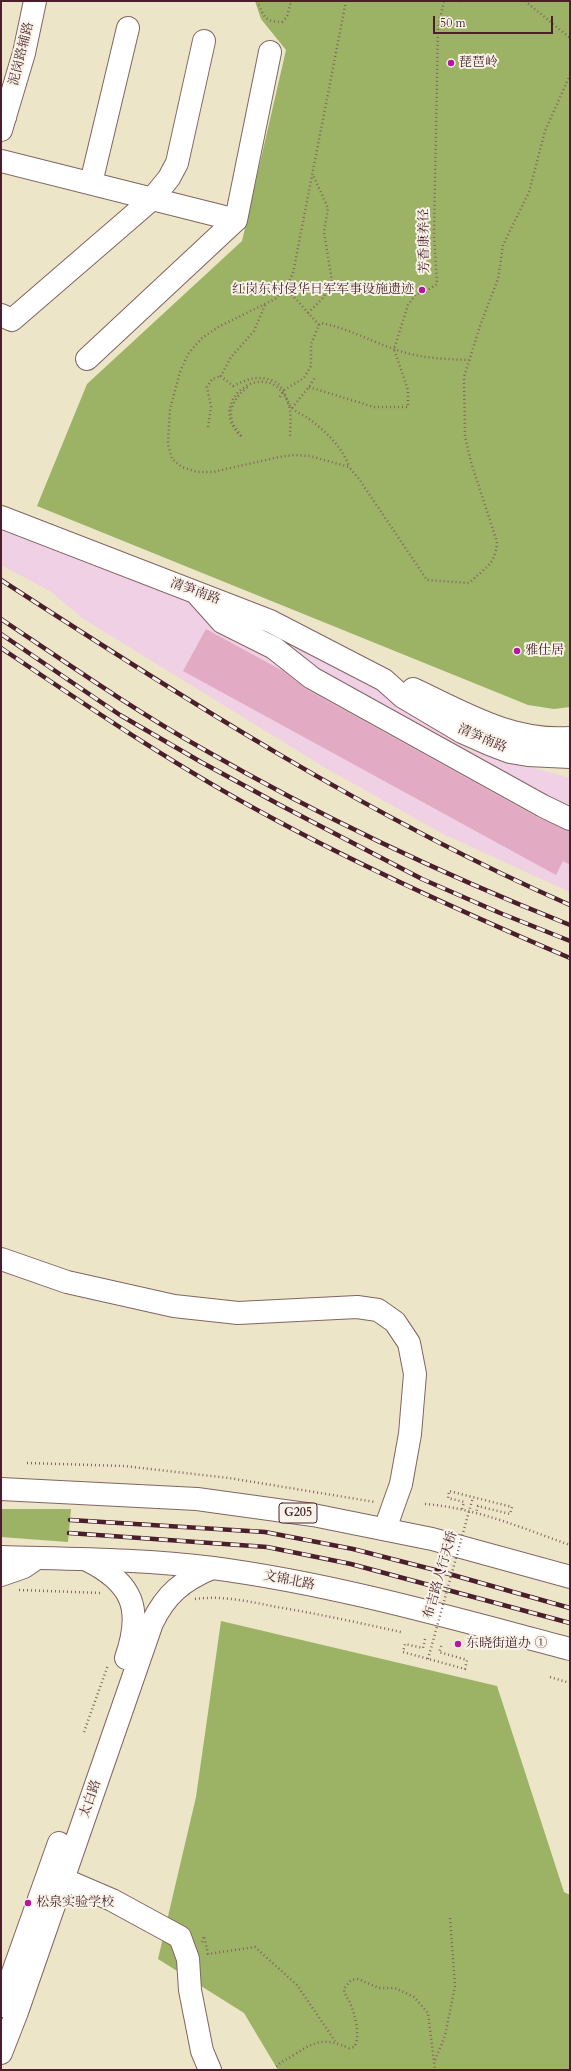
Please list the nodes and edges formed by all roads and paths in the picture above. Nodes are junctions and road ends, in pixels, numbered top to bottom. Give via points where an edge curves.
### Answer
1 (35, 1) edge
2 (257, 1) edge
3 (291, 1) edge
4 (346, 1) edge
5 (444, 1) edge
6 (525, 1) edge
7 (128, 28) dead end
8 (570, 38) edge
9 (204, 41) dead end
10 (270, 52) dead end
11 (570, 75) edge
12 (2, 123) edge
13 (1, 162) edge
14 (313, 174) junction
15 (91, 183) junction
16 (150, 200) junction
17 (236, 220) junction
18 (286, 288) junction
19 (265, 304) junction
20 (308, 313) junction
21 (1, 314) edge
22 (319, 325) junction
23 (394, 349) junction
24 (87, 359) dead end
25 (469, 360) junction
26 (221, 376) junction
27 (316, 376) dead end
28 (309, 387) junction
29 (249, 389) dead end
30 (284, 390) junction
31 (280, 397) dead end
32 (292, 408) junction
33 (208, 427) dead end
34 (290, 436) dead end
35 (349, 467) junction
36 (1, 517) edge
37 (193, 591) junction
38 (384, 680) junction
39 (570, 738) edge
40 (570, 757) edge
41 (570, 819) edge
42 (1, 1259) edge
43 (27, 1463) dead end
44 (7, 1487) edge
45 (473, 1497) junction
46 (382, 1503) dead end
47 (425, 1504) dead end
48 (462, 1510) junction
49 (476, 1513) junction
50 (385, 1529) junction
51 (570, 1545) edge
52 (1, 1557) edge
53 (37, 1558) junction
54 (87, 1560) junction
55 (212, 1568) junction
56 (570, 1577) edge
57 (8, 1582) edge
58 (105, 1594) dead end
59 (190, 1600) dead end
60 (401, 1632) dead end
61 (426, 1639) dead end
62 (442, 1644) dead end
63 (570, 1650) edge
64 (428, 1659) junction
65 (109, 1662) dead end
66 (550, 1677) dead end
67 (570, 1683) edge
68 (84, 1732) dead end
69 (63, 1879) junction
70 (450, 1918) dead end
71 (208, 1954) dead end
72 (1, 2006) edge
73 (335, 2042) junction
74 (1, 2053) edge
75 (435, 2060) junction
76 (210, 2070) edge
77 (274, 2070) edge
78 (435, 2070) edge

1 - 12 main road, 泥岗路辅路 via 24,53
2 - 3 path via 265,18 272,22 282,22 287,16
4 - 14 path
5 - 23 path, 芳香康养径 via 438,28 434,226 437,284 425,292 416,294 408,305
6 - 8 path
7 - 15 main road
9 - 16 main road via 177,163 169,178
10 - 17 main road
11 - 25 path via 545,131 529,192 504,245 498,279
13 - 15 main road
14 - 18 path via 298,255
14 - 20 path via 328,208 324,232 332,281 324,297
15 - 16 main road
16 - 17 main road
16 - 21 main road via 12,320
17 - 24 main road
18 - 19 path via 275,299
18 - 20 path
19 - 26 path via 254,331 231,357
19 - 35 path via 220,326 202,338 188,354 180,372 170,409 168,444 172,459 182,467 197,472 213,472 294,455 328,460
20 - 22 path
22 - 23 path via 321,323 335,326
22 - 30 path via 311,344 311,366 304,378
23 - 25 path via 432,358
23 - 28 path via 408,390 408,407 374,407
25 - 35 path via 464,377 465,436 497,542 492,563 469,584 428,580
26 - 30 path via 233,386 244,380 259,377 272,380
26 - 33 path via 212,379 207,387 211,407
27 - 28 path
28 - 32 path
29 - 34 path, bridge via 248,387 241,392 234,400 231,409 234,427 241,436 233,429 229,418 233,400 247,385 264,381 272,383 285,396 290,415
30 - 31 path
30 - 32 path
32 - 35 path via 322,428 345,455
36 - 37 main road, 清笋南路
37 - 38 main road, 清笋南路 via 270,621
37 - 41 main road via 222,622 274,648 312,678
38 - 39 main road, 清笋南路 via 407,686 476,719 521,736
38 - 40 main road, 清笋南路 via 403,698 462,732 489,744 528,755
42 - 50 main road via 67,1282 174,1306 238,1313 357,1307 378,1310 395,1322 409,1343 415,1374 410,1434 401,1484
43 - 46 path via 132,1467 237,1479
44 - 50 main road, G205 via 197,1499 313,1515
45 - 48 path via 450,1491 448,1498 464,1502
45 - 49 path via 512,1507 510,1514 478,1506
45 - 64 path, 布吉路人行天桥, bridge
47 - 48 path
48 - 49 path
49 - 51 path
50 - 56 main road, G205
52 - 53 main road, 文锦北路
53 - 54 main road, 文锦北路
53 - 57 main road
54 - 55 main road, 文锦北路
54 - 72 main road, 太白路 via 114,1576 128,1592 134,1614 132,1636
55 - 63 main road, 文锦北路 via 276,1578 381,1600
55 - 69 main road, 太白路 via 174,1591 164,1600 154,1618
57 - 58 path
59 - 60 path via 240,1600
61 - 64 path via 423,1648 405,1644 402,1652
62 - 64 path via 439,1652 467,1660 465,1669
65 - 68 path
66 - 67 path
69 - 74 main road, 太白路
69 - 76 main road via 112,1900 180,1938 188,1960 190,1990 202,2051
70 - 75 path via 454,1986 445,2036
71 - 73 path via 255,1947 297,1985
73 - 75 path via 349,2048 356,2044 355,2021 344,1989 351,1980 358,1979 379,1988 395,1988 414,1997 428,2013
73 - 77 path via 320,2041 310,2044 283,2060
75 - 78 path

